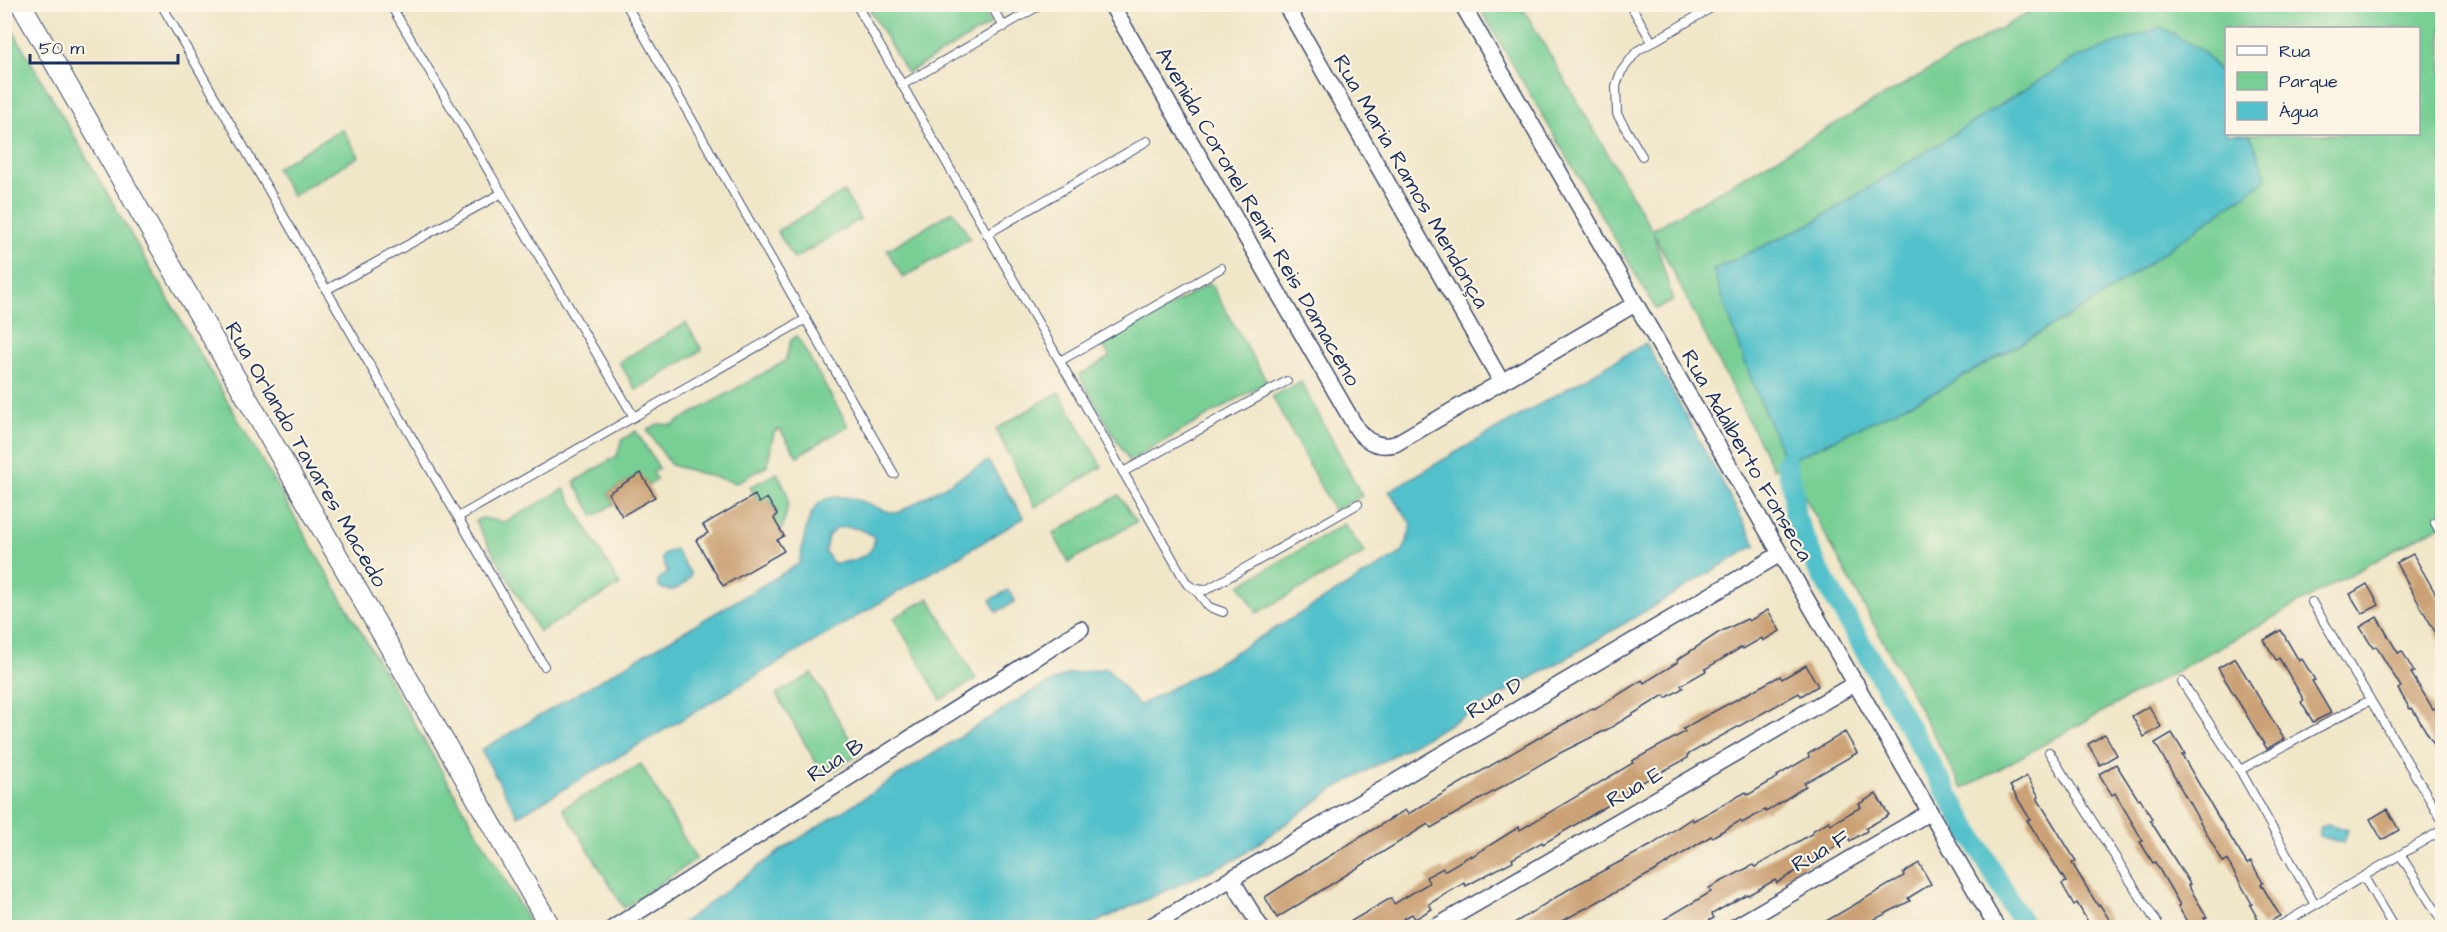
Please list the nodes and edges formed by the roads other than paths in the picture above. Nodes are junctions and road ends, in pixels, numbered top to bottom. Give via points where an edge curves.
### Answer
1 (21, 4) edge
2 (161, 4) edge
3 (390, 4) edge
4 (626, 4) edge
5 (856, 4) edge
6 (990, 4) edge
7 (1042, 4) edge
8 (1111, 4) edge
9 (1285, 4) edge
10 (1462, 4) edge
11 (1630, 4) edge
12 (1718, 4) edge
13 (1004, 27) junction
14 (1652, 42) junction
15 (903, 85) junction
16 (1148, 141) dead end
17 (1642, 156) dead end
18 (502, 194) junction
19 (987, 234) junction
20 (1221, 268) dead end
21 (326, 290) junction
22 (1635, 304) junction
23 (806, 319) junction
24 (1060, 361) junction
25 (1287, 381) dead end
26 (1501, 381) junction
27 (634, 417) junction
28 (1124, 472) junction
29 (894, 474) dead end
30 (1358, 504) dead end
31 (458, 517) junction
32 (2435, 523) dead end
33 (2442, 535) edge
34 (1780, 554) junction
35 (1195, 589) junction
36 (2312, 602) dead end
37 (1223, 612) dead end
38 (1081, 629) dead end
39 (544, 666) dead end
40 (2182, 682) dead end
41 (1856, 683) junction
42 (2370, 700) junction
43 (2049, 752) dead end
44 (2240, 770) junction
45 (1930, 812) junction
46 (2442, 820) edge
47 (2442, 830) edge
48 (2401, 856) junction
49 (2364, 877) junction
50 (1232, 880) junction
51 (2315, 905) junction
52 (2442, 921) edge
53 (551, 927) edge
54 (613, 927) edge
55 (1148, 927) edge
56 (1261, 927) edge
57 (1434, 927) edge
58 (1733, 927) edge
59 (1997, 927) edge
60 (2160, 927) edge
61 (2276, 927) edge
62 (2394, 927) edge

1 - 53 street, Rua Orlando Tavares Macedo
2 - 21 lane
3 - 18 lane
4 - 23 lane
5 - 15 lane
6 - 13 lane
7 - 13 lane
8 - 26 street, Avenida Coronel Renir Reis Damaceno via 1357,429 1368,441 1395,444
9 - 26 street, Rua Maria Ramos Mendonça
10 - 22 street, Rua Adalberto Fonseca
11 - 14 lane
12 - 14 lane
13 - 15 lane
14 - 17 lane via 1628,60 1615,99 1617,114
15 - 19 lane
16 - 19 lane
18 - 21 lane
18 - 27 lane
19 - 24 lane
20 - 24 lane
21 - 31 lane
22 - 26 street
22 - 34 street, Rua Adalberto Fonseca
23 - 27 lane
23 - 29 lane
24 - 28 lane
25 - 28 lane
27 - 31 lane
28 - 35 lane via 1187,584
30 - 35 lane via 1206,590
31 - 39 lane
32 - 33 lane
34 - 41 street, Rua Adalberto Fonseca
34 - 50 street, Rua D
35 - 37 lane via 1209,607
36 - 42 lane
38 - 54 street, Rua B
40 - 44 lane
41 - 45 street, Rua Adalberto Fonseca
41 - 57 street, Rua E
42 - 44 lane
42 - 46 lane
43 - 60 lane
44 - 51 lane
45 - 58 street, Rua F
45 - 59 street, Rua Adalberto Fonseca
47 - 48 lane
48 - 49 lane
48 - 52 lane
49 - 51 lane
49 - 62 lane
50 - 55 street, Rua D
50 - 56 street
51 - 61 lane

